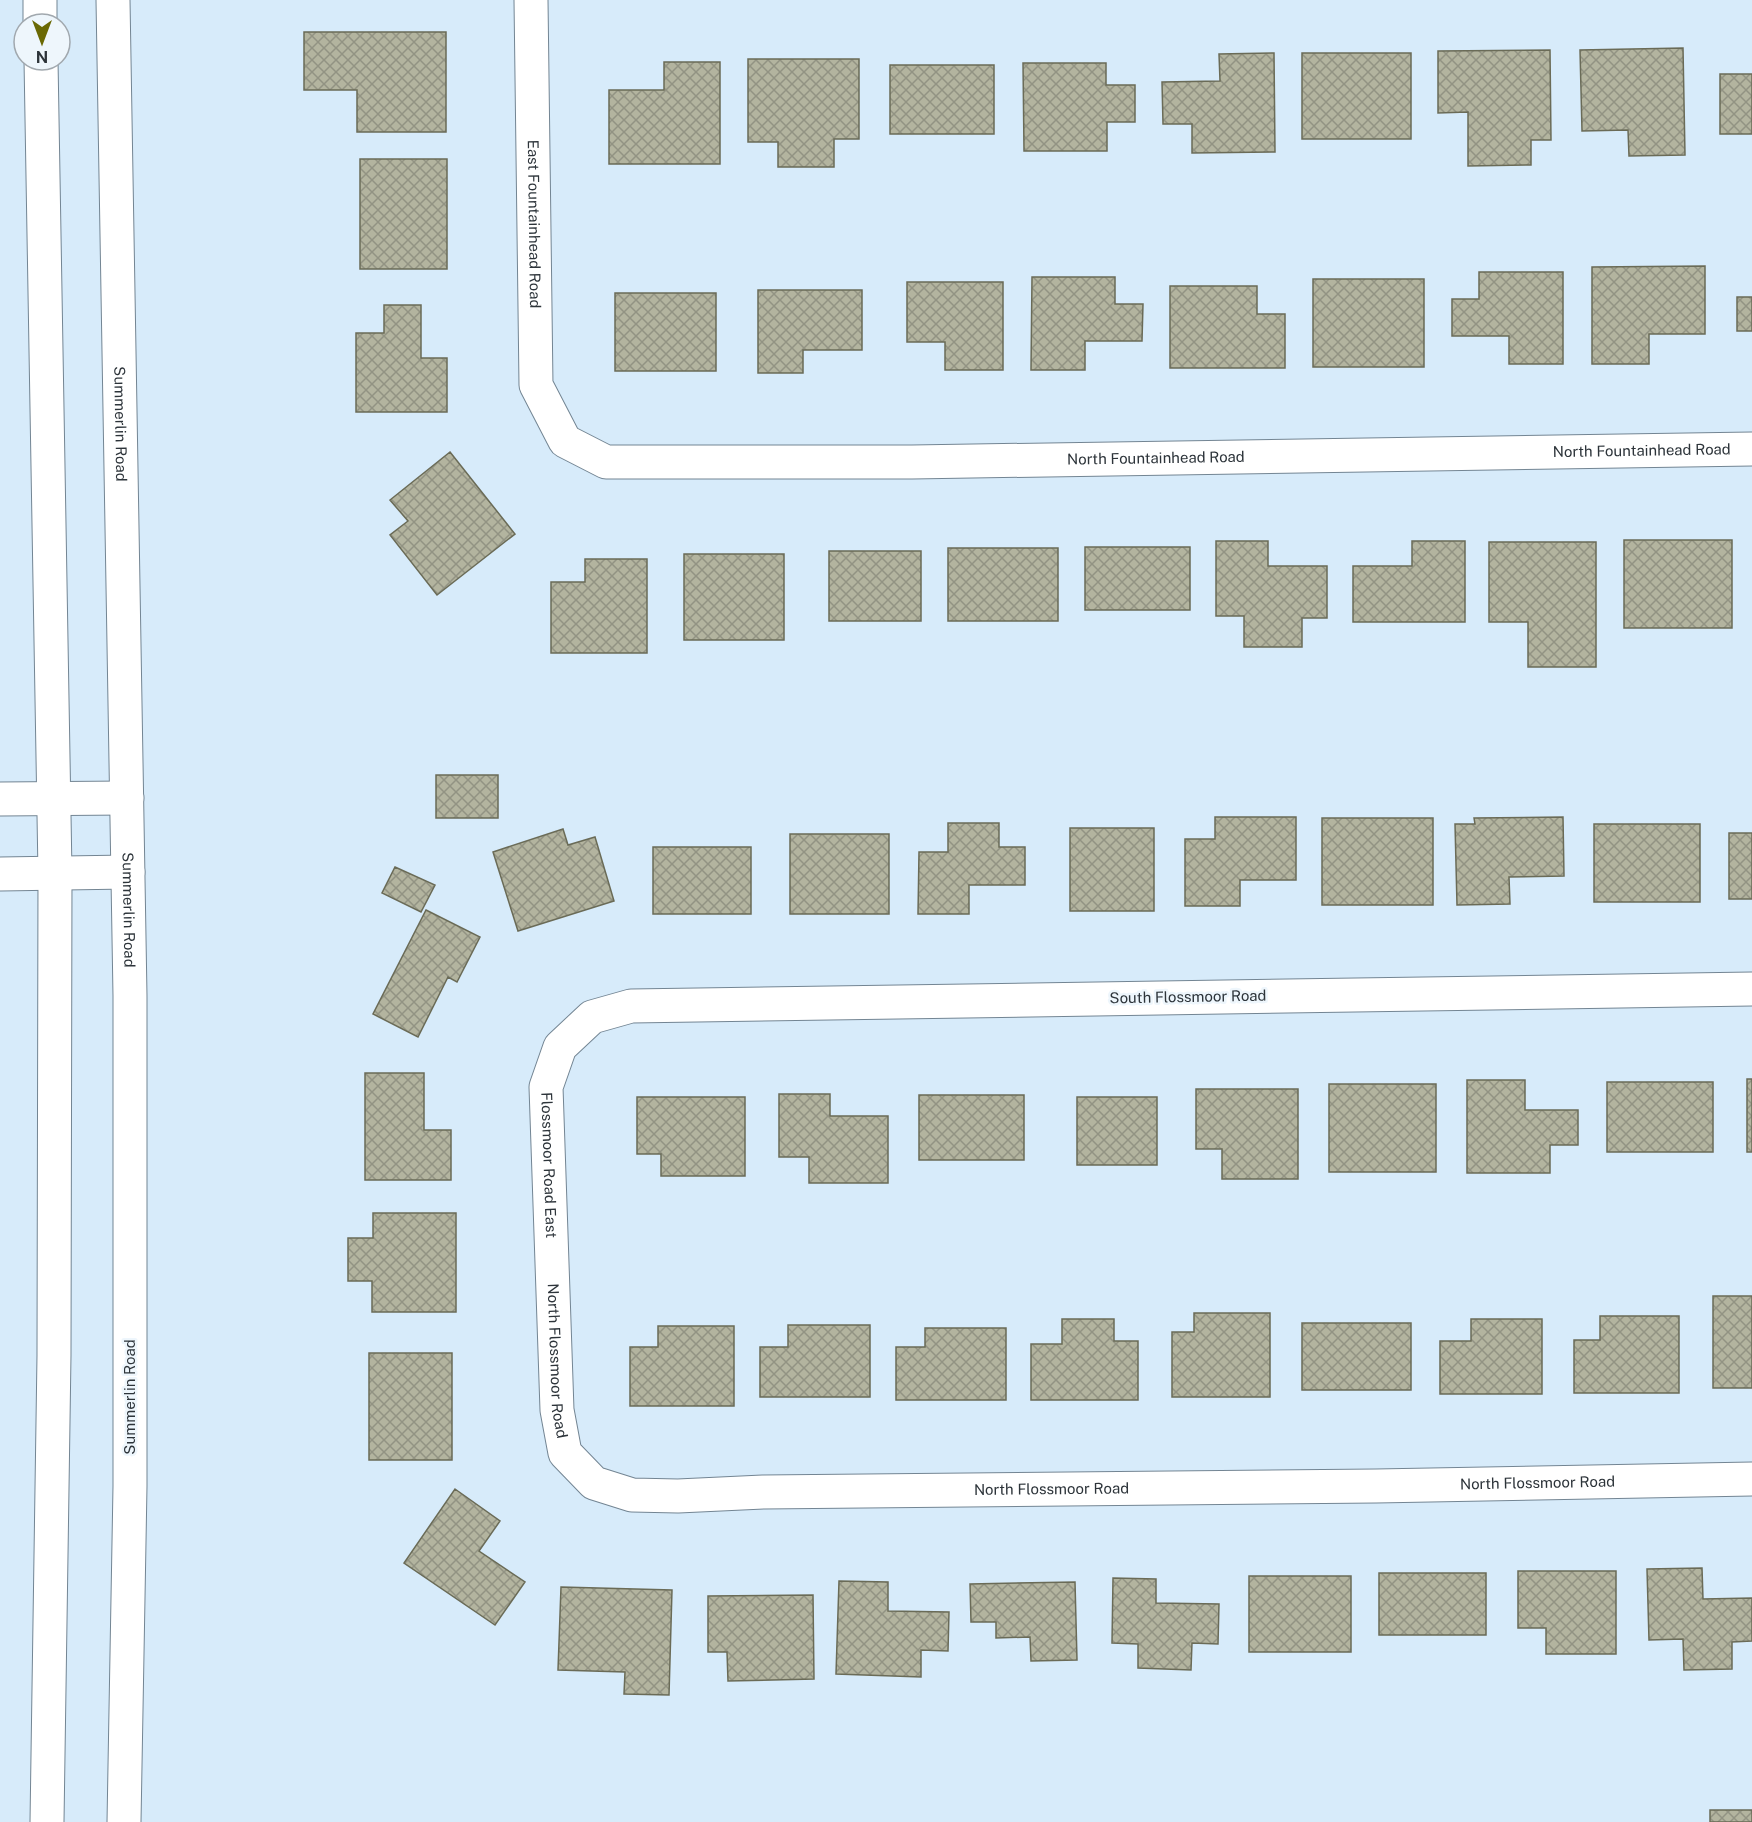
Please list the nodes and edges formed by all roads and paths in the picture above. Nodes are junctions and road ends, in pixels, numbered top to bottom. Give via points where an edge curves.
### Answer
1 (113, 0) edge
2 (531, 0) edge
3 (41, 72) edge
4 (564, 441) joint
5 (1752, 449) edge
6 (127, 798) junction
7 (0, 799) edge
8 (55, 799) junction
9 (128, 872) junction
10 (55, 873) junction
11 (0, 874) edge
12 (1752, 989) edge
13 (625, 1008) joint
14 (552, 1256) joint
15 (1752, 1479) edge
16 (47, 1822) edge
17 (124, 1822) edge

1 - 6 street, Summerlin Road
2 - 4 street, East Fountainhead Road via 536,385
3 - 8 street
4 - 5 street, North Fountainhead Road via 606,462 900,462
6 - 8 street
6 - 9 street, Summerlin Road
7 - 8 street
8 - 10 street
9 - 10 street
9 - 17 street, Summerlin Road via 130,1486
10 - 11 street
10 - 16 street via 54,1354
12 - 13 street, South Flossmoor Road
13 - 14 street, Flossmoor Road East via 592,1017 560,1047 546,1087
14 - 15 street, North Flossmoor Road via 557,1410 564,1453 594,1484 632,1495

